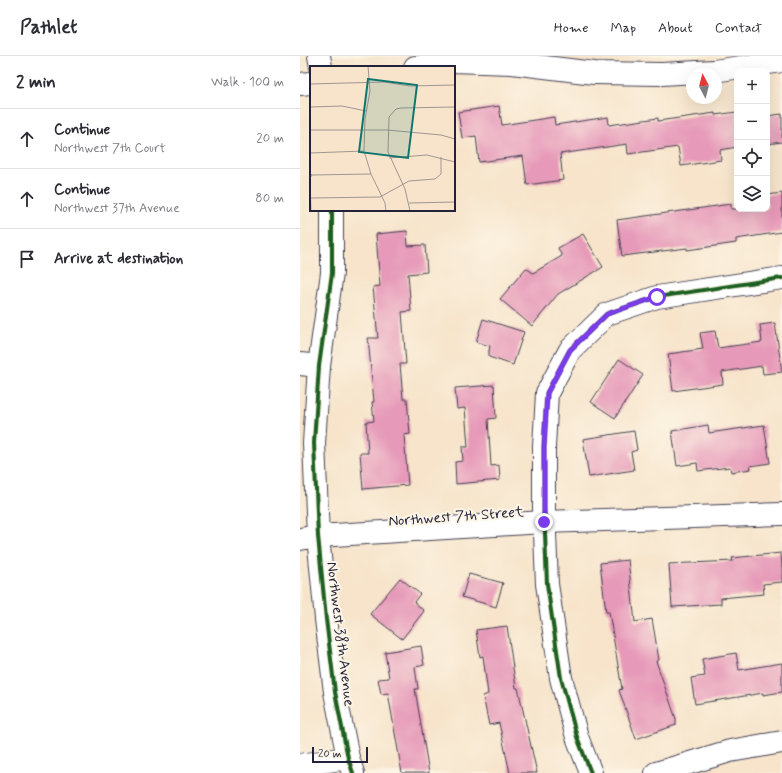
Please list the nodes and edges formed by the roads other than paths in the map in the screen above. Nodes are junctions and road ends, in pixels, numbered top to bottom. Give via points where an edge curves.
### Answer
1 (318, 56) edge
2 (782, 61) edge
3 (321, 66) edge
4 (421, 66) edge
5 (310, 83) edge
6 (300, 84) edge
7 (332, 211) edge
8 (782, 278) edge
9 (309, 365) edge
10 (782, 514) edge
11 (544, 522) junction
12 (309, 538) edge
13 (782, 742) edge
14 (300, 765) edge
15 (350, 766) edge
16 (591, 773) edge
17 (656, 773) edge

1 - 3 street
2 - 4 street via 662,74 594,73 512,63 452,61
5 - 6 street
7 - 9 street, Northwest 38th Avenue via 332,272
8 - 11 street via 657,297 607,314 570,350 547,393
9 - 12 street, Northwest 38th Avenue via 314,443
10 - 11 street, Northwest 7th Street
11 - 12 street, Northwest 7th Street
11 - 16 street via 547,584 562,678 577,736
12 - 15 street, Northwest 38th Avenue via 326,619 335,692
13 - 17 street via 730,751
14 - 15 street

